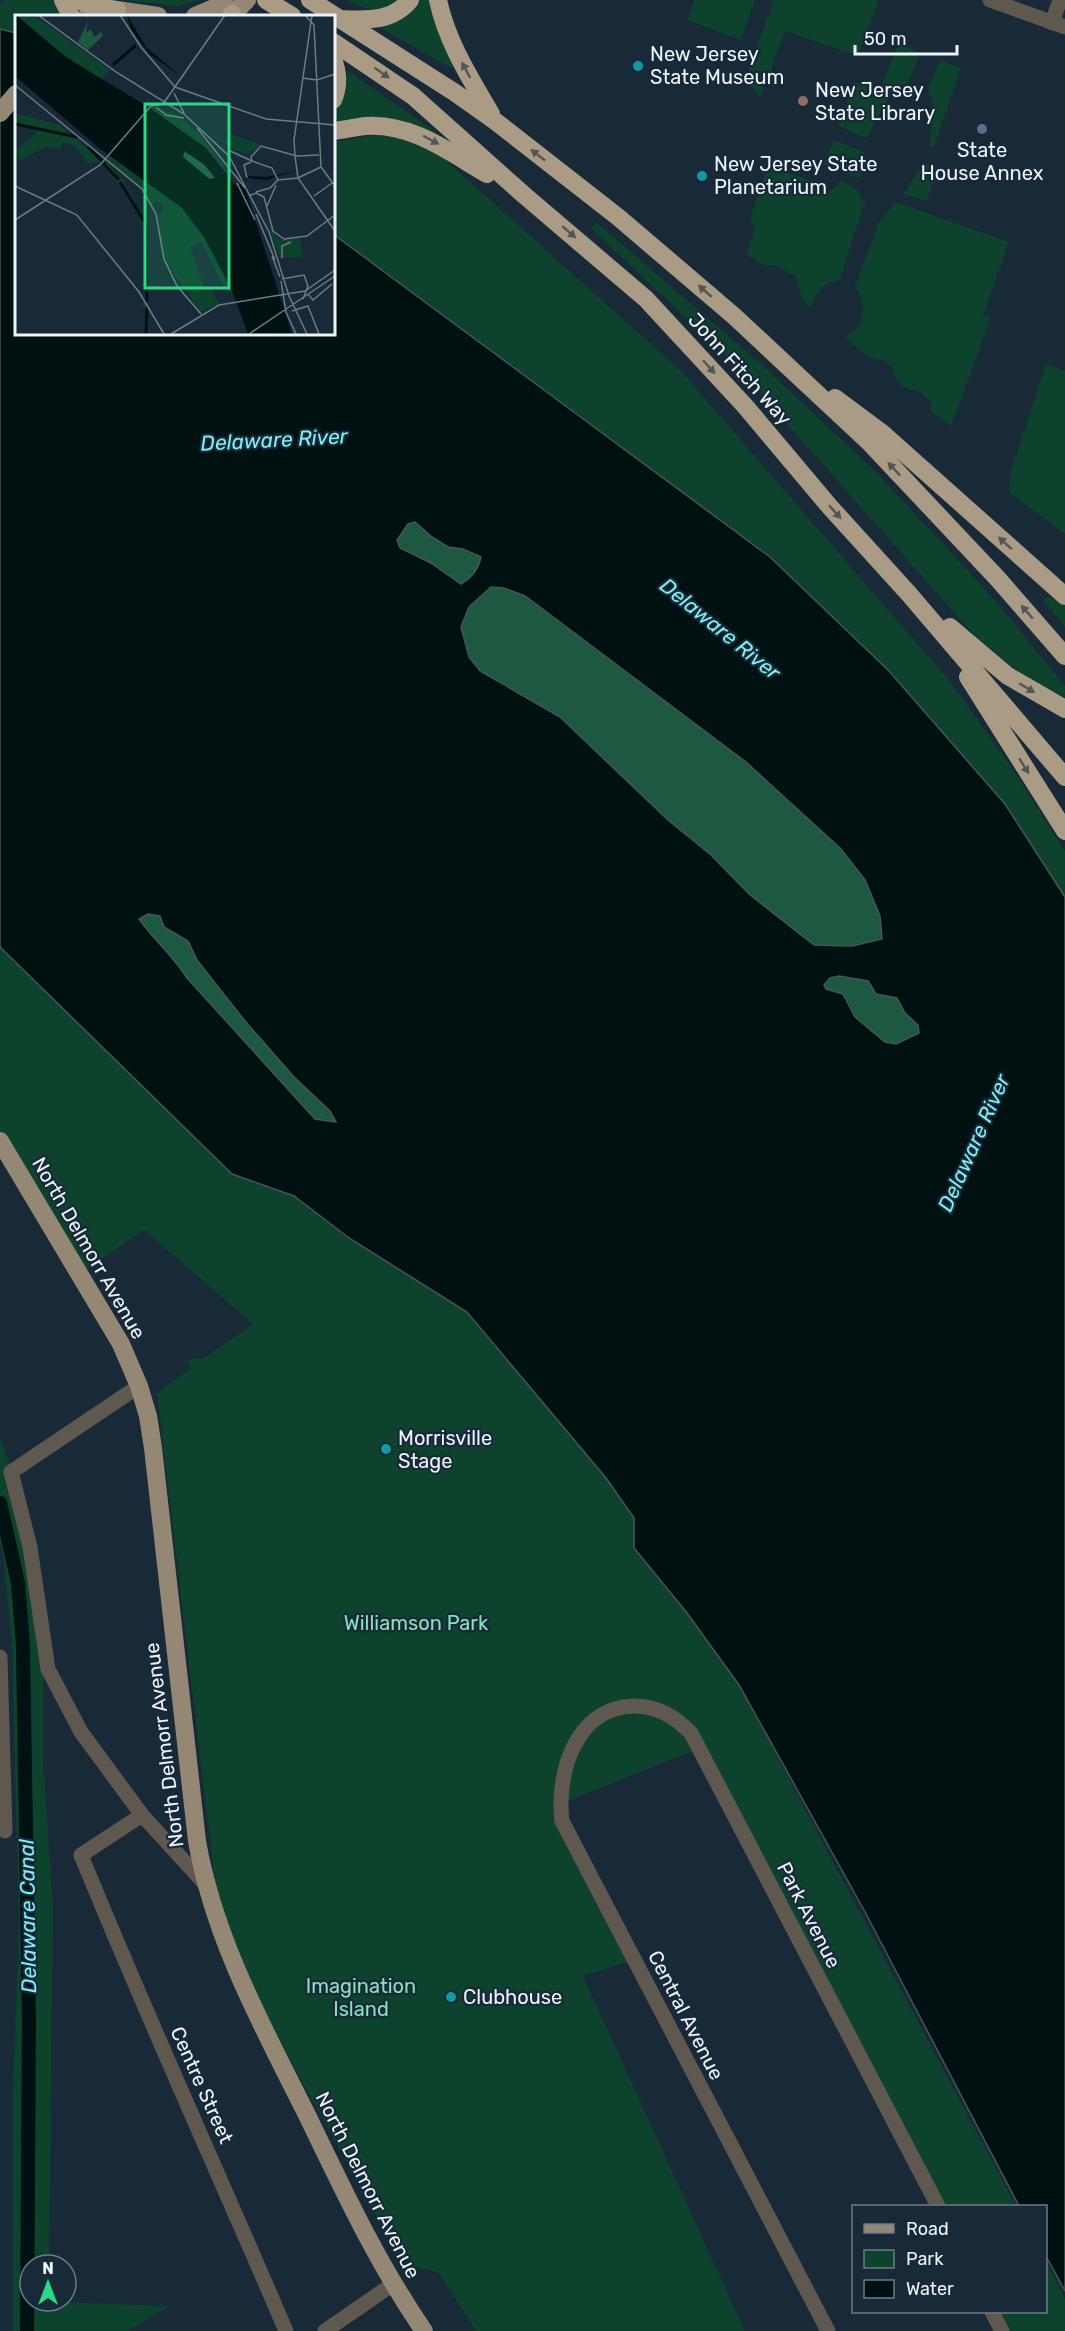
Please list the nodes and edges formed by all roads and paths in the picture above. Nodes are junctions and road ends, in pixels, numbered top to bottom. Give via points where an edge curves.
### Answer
1 (63, 0) edge
2 (79, 0) edge
3 (266, 0) edge
4 (310, 0) edge
5 (410, 0) edge
6 (438, 0) edge
7 (990, 0) edge
8 (1060, 0) edge
9 (117, 10) junction
10 (232, 10) edge
11 (70, 15) edge
12 (89, 15) edge
13 (151, 15) edge
14 (197, 15) edge
15 (290, 15) edge
16 (341, 19) junction
17 (1059, 25) edge
18 (334, 43) edge
19 (334, 62) edge
20 (15, 95) edge
21 (334, 97) edge
22 (0, 113) edge
23 (495, 121) junction
24 (334, 131) edge
25 (524, 195) junction
26 (765, 344) junction
27 (872, 554) junction
28 (1065, 596) edge
29 (938, 627) junction
30 (1065, 656) edge
31 (1065, 709) edge
32 (1065, 777) edge
33 (1065, 831) edge
34 (0, 1141) edge
35 (139, 1386) junction
36 (0, 1657) edge
37 (599, 1716) joint
38 (142, 1815) junction
39 (4, 1831) dead end
40 (206, 1885) junction
41 (937, 2205) edge
42 (393, 2284) junction
43 (993, 2313) edge
44 (286, 2331) edge
45 (326, 2331) edge
46 (424, 2331) edge
47 (828, 2331) edge
48 (1002, 2331) edge

1 - 11 highway
2 - 9 highway
3 - 15 highway
4 - 16 highway, John Fitch Way
5 - 16 highway via 389,17
23 -> 6 highway via 454,47
7 - 17 street
8 - 17 street
9 - 12 main road
9 - 13 main road
10 - 14 main road via 214,8
16 - 23 highway, John Fitch Way
18 -> 25 highway, John Fitch Way via 413,96
19 - 21 highway via 338,72
20 - 22 main road
26 -> 23 highway, John Fitch Way via 666,256
24 -> 25 highway via 367,126 397,128 422,136
25 -> 27 highway, John Fitch Way via 646,299 745,406
28 -> 26 highway via 882,433
30 -> 26 highway, John Fitch Way via 870,443
27 - 29 highway, John Fitch Way
27 -> 31 highway via 1008,676
29 - 32 highway, John Fitch Way
29 -> 33 highway
34 - 35 main road, North Delmorr Avenue via 119,1341
35 - 38 street via 11,1472 30,1547 48,1669 81,1732
35 - 40 main road, North Delmorr Avenue via 153,1448 197,1841
36 - 39 street
37 - 41 street, Park Avenue via 627,1706 655,1709 692,1733
37 - 47 street, Central Avenue via 570,1754 561,1787 562,1821
38 - 40 street
38 - 44 street, Centre Street via 81,1855
40 - 42 main road, North Delmorr Avenue via 233,1963
42 - 45 street
42 - 46 main road, North Delmorr Avenue
43 - 48 street

